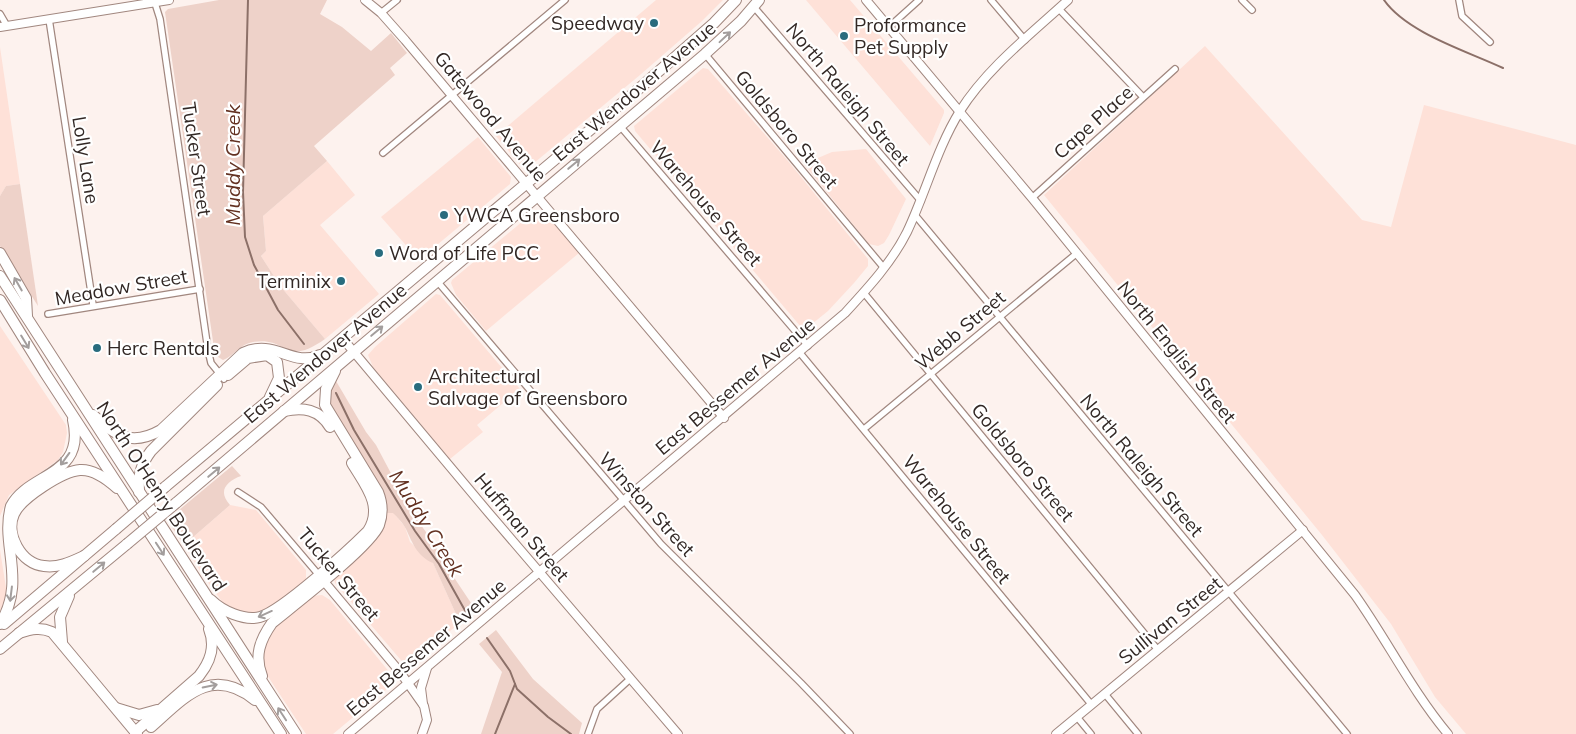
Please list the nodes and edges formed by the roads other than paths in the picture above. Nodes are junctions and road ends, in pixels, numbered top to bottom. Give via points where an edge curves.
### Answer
1 (169, 0) edge
2 (365, 0) edge
3 (396, 0) edge
4 (565, 0) edge
5 (736, 0) edge
6 (866, 0) edge
7 (919, 0) edge
8 (991, 0) edge
9 (1068, 0) edge
10 (1242, 0) edge
11 (1459, 0) edge
12 (154, 1) edge
13 (756, 3) edge
14 (1059, 9) junction
15 (1252, 10) dead end
16 (382, 13) junction
17 (0, 14) edge
18 (49, 19) junction
19 (4, 26) edge
20 (889, 27) junction
21 (1025, 40) junction
22 (1490, 42) dead end
23 (705, 54) junction
24 (1175, 69) dead end
25 (452, 95) junction
26 (1143, 97) junction
27 (959, 112) junction
28 (620, 126) junction
29 (383, 153) dead end
30 (526, 182) junction
31 (537, 196) junction
32 (1032, 198) junction
33 (921, 201) junction
34 (914, 215) junction
35 (0, 253) edge
36 (1076, 254) junction
37 (884, 268) junction
38 (0, 276) edge
39 (437, 281) junction
40 (200, 288) junction
41 (864, 293) junction
42 (0, 300) edge
43 (93, 305) junction
44 (48, 314) dead end
45 (27, 317) junction
46 (1000, 318) junction
47 (343, 339) junction
48 (808, 346) junction
49 (326, 352) junction
50 (353, 352) junction
51 (800, 353) junction
52 (340, 363) junction
53 (930, 375) junction
54 (221, 377) junction
55 (268, 401) junction
56 (85, 409) junction
57 (283, 411) junction
58 (72, 414) junction
59 (724, 418) junction
60 (864, 429) junction
61 (238, 492) dead end
62 (139, 493) junction
63 (124, 494) junction
64 (623, 501) junction
65 (1303, 530) junction
66 (84, 556) junction
67 (540, 573) junction
68 (320, 577) junction
69 (199, 586) junction
70 (72, 590) junction
71 (1228, 593) junction
72 (203, 614) junction
73 (0, 626) edge
74 (19, 633) junction
75 (63, 645) junction
76 (0, 649) edge
77 (1158, 650) junction
78 (427, 668) junction
79 (630, 679) junction
80 (407, 684) junction
81 (269, 693) junction
82 (1105, 694) junction
83 (1091, 704) junction
84 (262, 705) junction
85 (424, 706) junction
86 (116, 708) junction
87 (161, 709) junction
88 (1077, 717) junction
89 (158, 721) junction
90 (138, 733) edge
91 (155, 734) edge
92 (281, 734) edge
93 (296, 734) edge
94 (348, 734) edge
95 (422, 734) edge
96 (588, 734) edge
97 (678, 734) edge
98 (850, 734) edge
99 (1056, 734) edge
100 (1091, 734) edge
101 (1138, 734) edge
102 (1347, 734) edge
103 (1448, 734) edge

1 - 12 street
2 - 16 street, Gatewood Avenue
3 - 16 street
4 - 25 street
5 - 30 highway, East Wendover Avenue via 697,38
6 - 20 street, North English Street
7 - 20 street
8 - 21 street
9 - 14 street, East Bessemer Avenue
10 - 15 street
11 - 22 street via 1462,16
12 - 18 street
12 - 40 street, Tucker Street via 160,20
23 -> 13 highway, East Wendover Avenue
13 - 33 street, North Raleigh Street
14 - 21 street, East Bessemer Avenue
14 - 26 street
16 - 25 street, Gatewood Avenue
17 - 19 street
18 - 19 street
18 - 43 street, Lolly Lane
20 - 27 street, North English Street
21 - 27 street, East Bessemer Avenue via 987,76
23 - 28 highway, East Wendover Avenue
23 - 37 street, Goldsboro Street
24 - 26 street, Cape Place
25 - 29 street
25 - 30 street, Gatewood Avenue
26 - 32 street, Cape Place
27 - 32 street, North English Street
27 - 33 street, East Bessemer Avenue
31 -> 28 highway, East Wendover Avenue
28 - 48 street, Warehouse Street
30 - 31 street, Gatewood Avenue
30 - 47 highway, East Wendover Avenue
31 - 39 highway, East Wendover Avenue
31 - 59 street, Gatewood Avenue
32 - 36 street, North English Street
33 - 34 street, East Bessemer Avenue
34 - 37 street, East Bessemer Avenue
34 - 46 street, North Raleigh Street
45 -> 35 highway via 26,298
36 - 46 street, Webb Street
36 - 65 street, North English Street
37 - 41 street, East Bessemer Avenue
38 - 45 highway, North O'Henry Boulevard
50 -> 39 highway, East Wendover Avenue
39 - 64 street, Winston Street
40 - 43 street, Meadow Street
40 - 54 street, Tucker Street via 210,357
41 - 48 street, East Bessemer Avenue
41 - 53 street, Goldsboro Street
42 -> 58 highway, North O'Henry Boulevard
43 - 44 street, Meadow Street
45 - 56 highway, North O'Henry Boulevard
46 - 53 street, Webb Street
46 - 71 street, North Raleigh Street
47 - 49 highway, East Wendover Avenue
47 - 50 street, Huffman Street
48 - 51 street, East Bessemer Avenue
49 - 54 highway via 304,358 268,347 256,347 243,352
49 - 55 highway, East Wendover Avenue
50 - 52 highway, East Wendover Avenue
50 - 67 street, Huffman Street
51 - 59 street, East Bessemer Avenue
51 - 60 street, Warehouse Street
52 - 57 highway, East Wendover Avenue
52 - 68 highway via 326,389 325,405 378,492 382,516 372,537
53 - 60 street, Webb Street
53 - 77 street, Goldsboro Street
54 - 55 highway via 248,358 267,355 277,362 280,372
54 - 56 highway via 161,430 147,438 132,439 120,435
54 - 62 highway via 142,463
55 - 66 highway, East Wendover Avenue, bridge
56 - 62 highway, North O'Henry Boulevard
57 - 68 highway via 304,409 325,419 374,501 374,520 368,531
70 -> 57 highway, East Wendover Avenue, bridge
58 - 63 highway, North O'Henry Boulevard
58 -> 73 highway via 76,432 73,448 65,461 25,491 12,504 6,519 12,586 7,612
59 - 64 street, East Bessemer Avenue
60 - 83 street, Warehouse Street
61 - 68 street, Tucker Street via 261,508
62 - 69 highway, North O'Henry Boulevard
63 - 66 highway via 95,472 80,470 66,474 36,492 14,514 12,530 15,544 25,558 42,566 62,566
63 -> 72 highway, North O'Henry Boulevard
64 - 67 street, East Bessemer Avenue
64 - 98 street, Winston Street via 678,562
65 - 71 street, Sullivan Street
65 - 103 street, North English Street via 1355,595 1427,709
66 - 73 highway, East Wendover Avenue
67 - 78 street, East Bessemer Avenue
67 - 79 street, Huffman Street
68 -> 69 highway via 270,613 248,618 214,602
68 - 80 street, Tucker Street
68 - 81 highway via 272,623 261,638 259,668
69 - 81 highway, North O'Henry Boulevard
70 - 74 highway, East Wendover Avenue
70 - 75 highway via 60,616
71 - 77 street, Sullivan Street
71 - 102 street, North Raleigh Street
72 - 84 highway, North O'Henry Boulevard
72 - 87 highway via 212,638 207,666
74 - 75 highway via 32,628 42,629 52,632
74 - 76 highway, East Wendover Avenue
75 - 86 highway
77 - 82 street, Sullivan Street
78 - 80 street, East Bessemer Avenue
78 - 85 street via 421,688
79 - 96 street via 597,709
79 - 97 street, Huffman Street
80 - 85 street, Tucker Street
80 - 94 street, East Bessemer Avenue
93 -> 81 highway, North O'Henry Boulevard
82 - 83 street, Sullivan Street
82 - 101 street
83 - 88 street, Sullivan Street
89 -> 84 highway via 206,685 235,686
84 - 92 highway, North O'Henry Boulevard
85 - 95 street via 427,720
86 - 87 highway via 139,715
86 - 90 highway
87 - 90 highway
88 - 99 street, Sullivan Street
88 - 100 street
89 - 90 highway
89 - 91 highway

